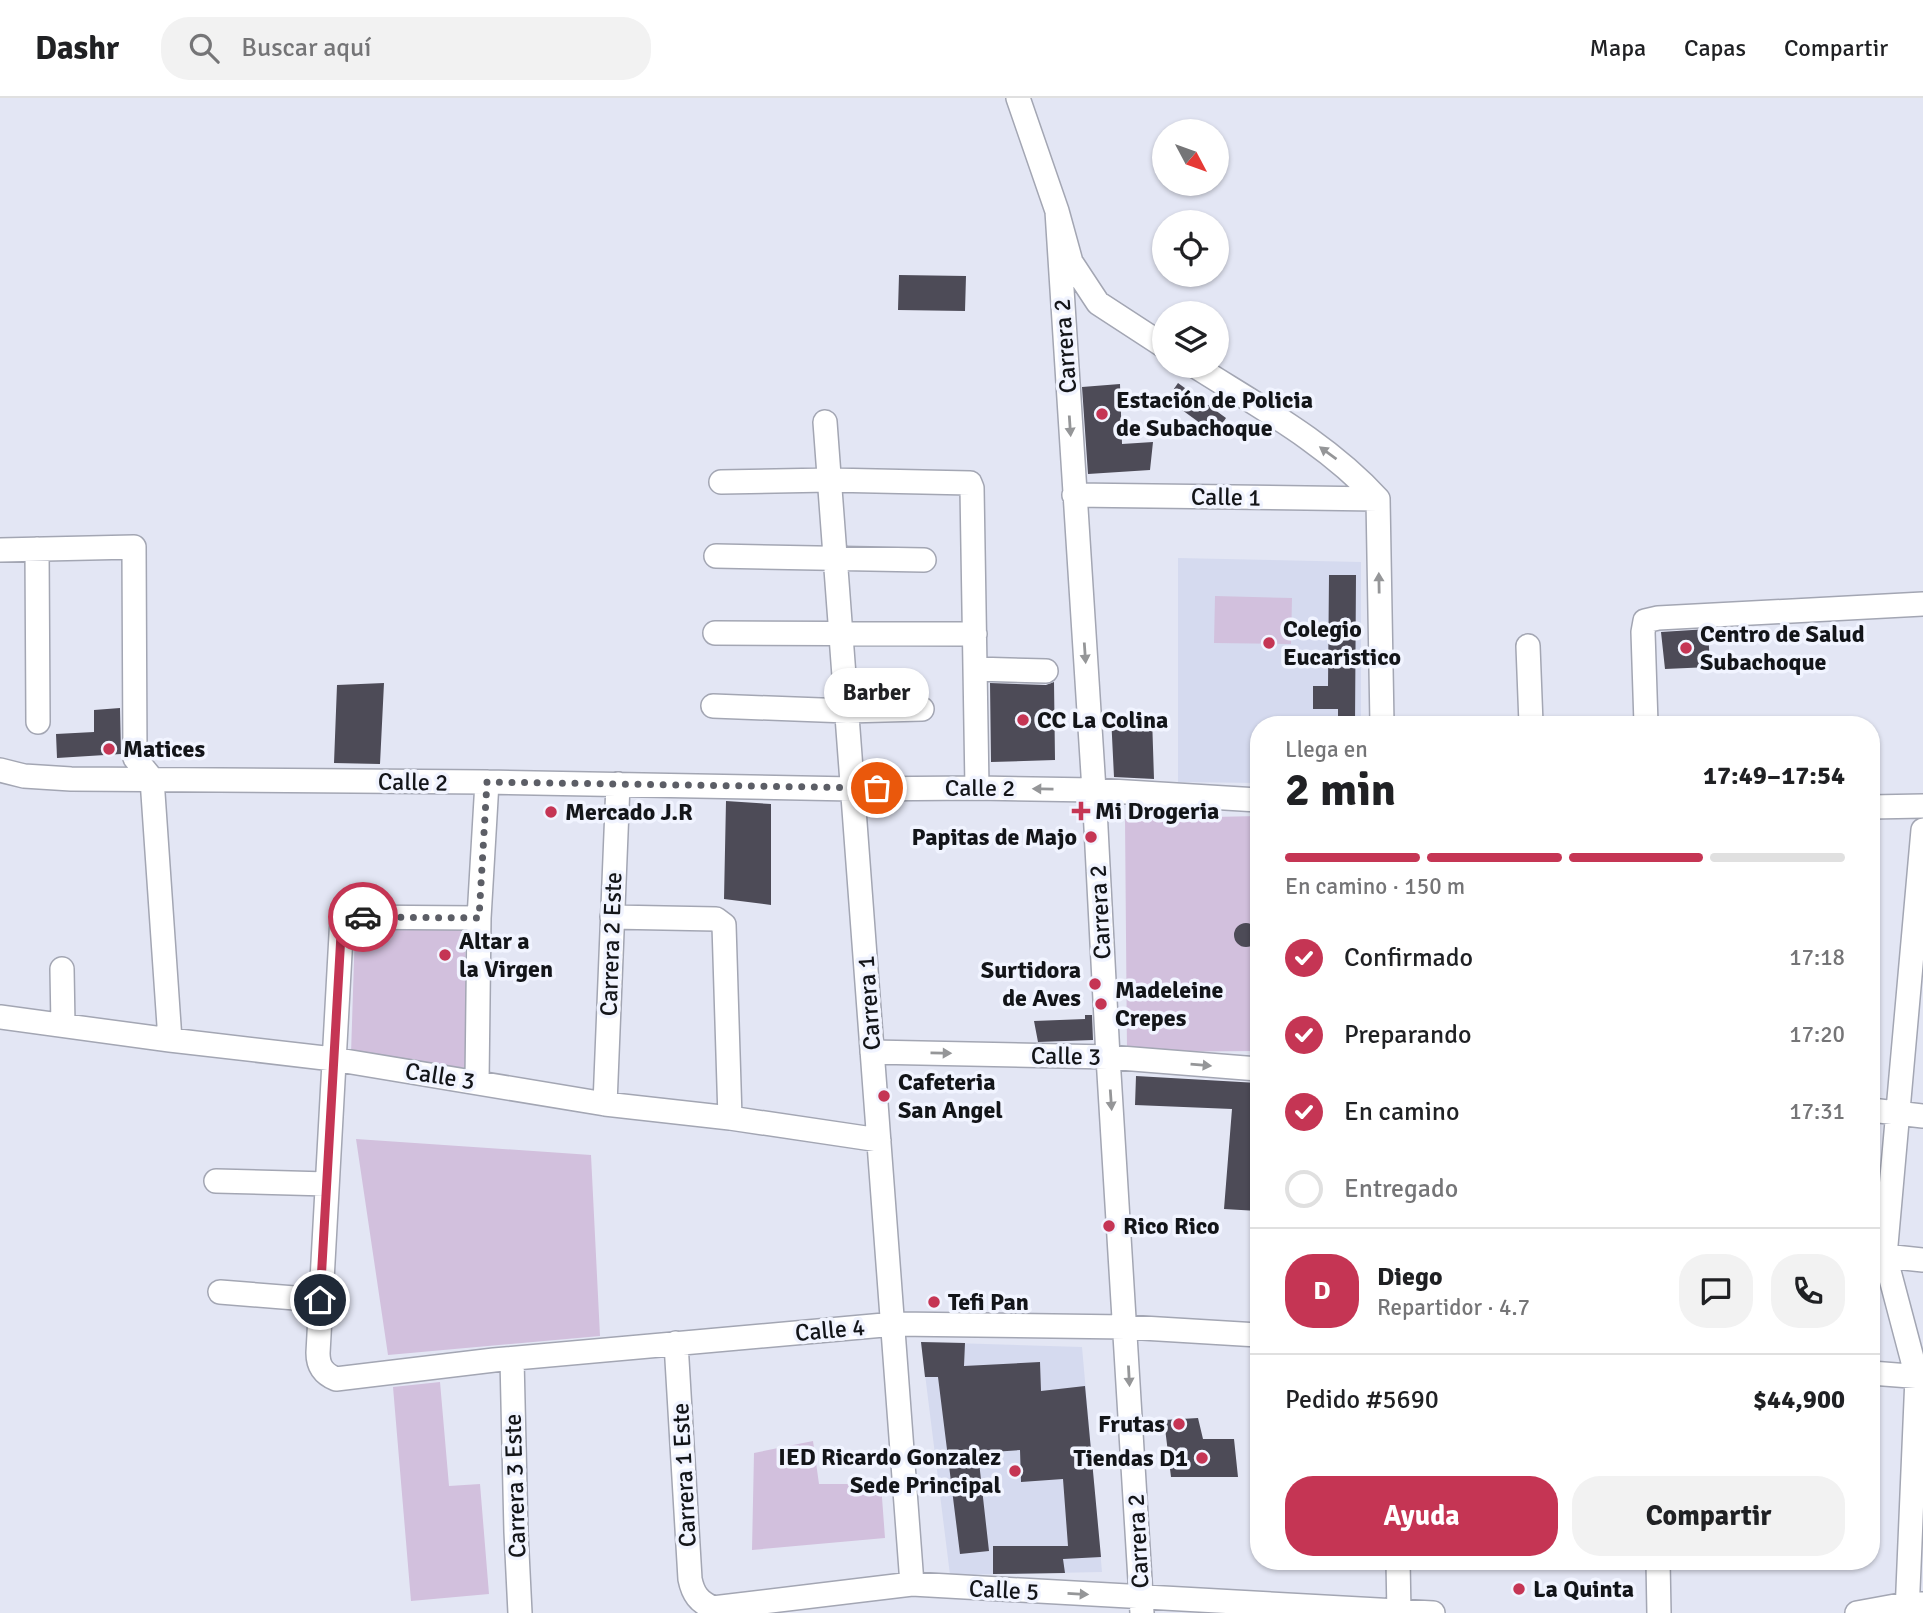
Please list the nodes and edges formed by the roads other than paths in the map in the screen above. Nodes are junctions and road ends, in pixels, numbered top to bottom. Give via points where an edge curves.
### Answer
1 (1018, 98) edge
2 (1056, 211) junction
3 (1098, 303) junction
4 (1062, 306) junction
5 (1152, 338) edge
6 (1214, 378) edge
7 (825, 422) dead end
8 (829, 480) junction
9 (721, 482) dead end
10 (1074, 495) junction
11 (1378, 499) junction
12 (37, 549) junction
13 (0, 550) edge
14 (716, 556) dead end
15 (835, 558) junction
16 (924, 560) dead end
17 (1923, 604) edge
18 (715, 633) dead end
19 (975, 634) junction
20 (841, 635) junction
21 (1528, 646) dead end
22 (975, 669) junction
23 (1046, 671) dead end
24 (713, 706) dead end
25 (922, 709) dead end
26 (847, 710) junction
27 (1382, 716) edge
28 (1531, 716) edge
29 (1646, 716) edge
30 (38, 722) dead end
31 (0, 770) edge
32 (152, 779) junction
33 (487, 782) junction
34 (618, 784) junction
35 (976, 788) junction
36 (853, 789) junction
37 (1094, 790) junction
38 (1250, 800) edge
39 (1923, 806) edge
40 (1880, 807) edge
41 (1923, 830) edge
42 (612, 917) junction
43 (479, 918) junction
44 (62, 970) dead end
45 (0, 1017) edge
46 (63, 1026) junction
47 (170, 1040) junction
48 (873, 1052) junction
49 (1108, 1057) junction
50 (334, 1059) junction
51 (1250, 1068) edge
52 (477, 1082) junction
53 (605, 1104) junction
54 (1880, 1111) edge
55 (1898, 1113) junction
56 (1923, 1116) edge
57 (730, 1118) junction
58 (879, 1140) junction
59 (216, 1181) dead end
60 (327, 1184) junction
61 (1885, 1256) junction
62 (1923, 1260) edge
63 (220, 1292) dead end
64 (320, 1300) junction
65 (895, 1324) junction
66 (1126, 1326) junction
67 (1250, 1334) edge
68 (676, 1343) junction
69 (512, 1359) junction
70 (1880, 1374) edge
71 (1920, 1377) edge
72 (1398, 1570) edge
73 (1658, 1570) edge
74 (912, 1584) junction
75 (1915, 1604) edge
76 (825, 1605) edge
77 (1142, 1605) edge
78 (702, 1608) edge
79 (1399, 1612) edge
80 (520, 1613) edge
81 (1433, 1613) edge
82 (1659, 1613) edge
83 (1857, 1613) edge

1 - 2 street
2 - 3 street via 1071,262
2 - 4 street, Carrera 2
3 - 4 street
3 - 5 street
4 -> 10 street, Carrera 2
11 -> 6 street via 1308,439
7 - 8 street, Carrera 1
8 - 9 street
8 - 15 street, Carrera 1
8 - 19 street via 970,483
10 - 11 street, Calle 1
10 -> 37 street, Carrera 2
27 -> 11 street
12 - 13 street
12 - 30 street
12 - 32 street via 134,547 135,758
14 - 15 street
15 - 16 street
15 - 20 street, Carrera 1
17 - 29 street via 1645,621
18 - 20 street
19 - 20 street
19 - 22 street
20 - 26 street, Carrera 1
21 - 28 street
22 - 23 street
22 - 35 street
24 - 26 street
25 - 26 street
26 - 36 street, Carrera 1
31 - 32 street, Calle 2 via 71,779
32 - 33 street, Calle 2
32 - 47 street
33 - 34 street, Calle 2
33 - 43 street
34 - 36 street, Calle 2
34 - 42 street, Carrera 2 Este
35 - 36 street, Calle 2
37 -> 35 street, Calle 2
36 - 48 street, Carrera 1
37 - 38 street, Calle 2
37 - 49 street, Carrera 2
39 - 40 street
41 - 55 street
42 - 53 street, Carrera 2 Este
42 - 57 street via 716,919 724,925
43 - 50 street, Calle 4 via 342,917
43 - 52 street
44 - 46 street
45 - 46 street, Calle 3
46 - 47 street, Calle 3
47 - 50 street, Calle 3
48 -> 49 street, Calle 3
48 - 58 street, Carrera 1
49 -> 51 street, Calle 3
49 -> 66 street, Carrera 2
50 - 52 street, Calle 3
50 - 60 street, Calle 4
52 - 53 street, Calle 3
53 - 57 street, Calle 3
54 - 55 street
55 - 56 street
55 - 61 street
57 - 58 street, Calle 3
58 - 65 street, Carrera 1
59 - 60 street
60 - 64 street, Calle 4
61 - 62 street
61 - 71 street
63 - 64 street
64 - 69 street, Calle 4 via 318,1361 325,1374 336,1379
65 - 66 street, Calle 4
65 - 68 street, Calle 4
65 - 74 street, Carrera 1
66 - 67 street, Calle 4
66 -> 77 street, Carrera 2
68 - 69 street, Calle 4
68 - 78 street, Carrera 1 Este via 690,1580
69 - 80 street, Carrera 3 Este
70 - 71 street
71 - 75 street
72 - 79 street
73 - 82 street
74 - 76 street, Calle 5
74 -> 77 street, Calle 5
75 - 83 street
76 - 78 street, Calle 5
77 - 79 street, Calle 5
79 - 81 street, Calle 5

